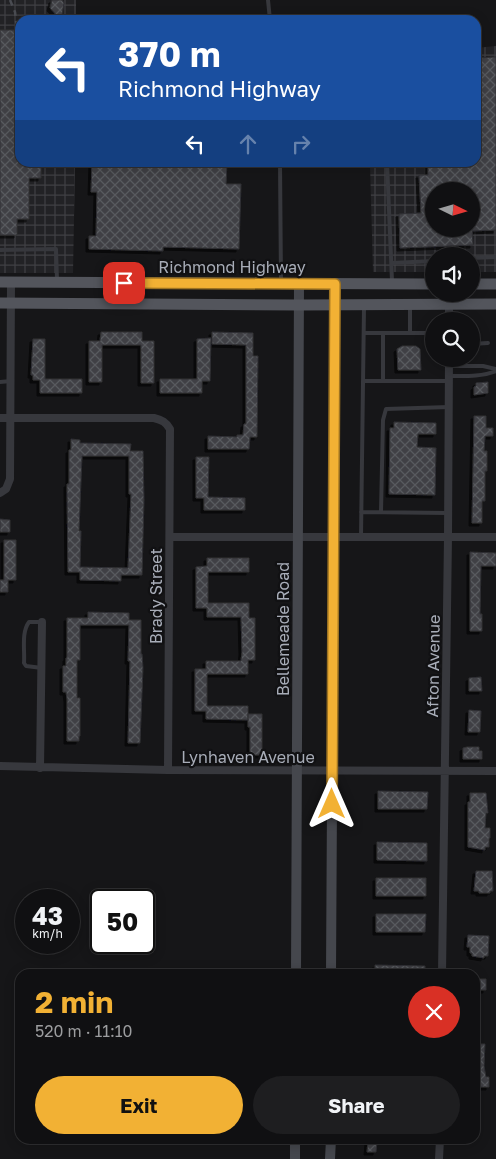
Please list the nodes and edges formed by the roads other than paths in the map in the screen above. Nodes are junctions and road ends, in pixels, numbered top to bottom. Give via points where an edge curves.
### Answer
1 (268, 0) edge
2 (270, 15) edge
3 (280, 167) edge
4 (387, 167) edge
5 (0, 250) edge
6 (496, 257) edge
7 (480, 258) edge
8 (425, 261) edge
9 (392, 263) junction
10 (6, 282) edge
11 (57, 282) junction
12 (282, 284) junction
13 (299, 284) junction
14 (335, 284) junction
15 (392, 284) junction
16 (425, 284) edge
17 (480, 284) edge
18 (496, 284) edge
19 (426, 302) edge
20 (477, 302) edge
21 (6, 303) edge
22 (410, 304) junction
23 (496, 304) edge
24 (299, 305) junction
25 (335, 305) junction
26 (364, 305) junction
27 (425, 332) edge
28 (364, 333) junction
29 (383, 333) junction
30 (410, 333) junction
31 (480, 343) edge
32 (488, 343) dead end
33 (480, 366) edge
34 (449, 367) edge
35 (496, 370) edge
36 (449, 378) junction
37 (11, 381) junction
38 (363, 381) junction
39 (383, 381) junction
40 (0, 382) edge
41 (449, 407) junction
42 (0, 418) edge
43 (10, 418) junction
44 (0, 493) edge
45 (362, 512) junction
46 (382, 512) junction
47 (448, 513) junction
48 (170, 537) junction
49 (448, 537) junction
50 (496, 537) edge
51 (298, 538) junction
52 (333, 538) junction
53 (361, 538) junction
54 (42, 622) joint
55 (42, 668) junction
56 (0, 766) edge
57 (40, 768) junction
58 (168, 770) junction
59 (445, 770) junction
60 (297, 771) junction
61 (332, 771) junction
62 (496, 771) edge
63 (296, 969) edge
64 (331, 969) edge
65 (442, 969) edge
66 (295, 1144) edge
67 (330, 1144) edge
68 (440, 1144) edge
69 (295, 1159) edge
70 (330, 1159) edge
71 (439, 1159) edge

1 - 2 lane
3 - 12 lane
4 - 9 lane
5 - 11 lane via 56,250
6 - 7 lane
8 - 9 lane
9 - 15 lane
10 - 11 main road, Richmond Highway
10 - 21 street
11 - 12 main road, Richmond Highway
12 - 13 main road, Richmond Highway
13 - 14 main road, Richmond Highway
13 - 24 main road, Bellemeade Road
14 - 15 main road, Richmond Highway
14 - 25 main road
15 - 16 main road, Richmond Highway
17 - 18 main road
19 - 22 main road
20 - 23 main road
21 - 24 main road
21 - 37 street
22 - 26 main road
22 - 30 lane
24 - 25 main road
24 - 51 main road, Bellemeade Road
25 - 26 main road
25 - 52 main road
26 - 28 lane
27 - 30 lane
28 - 29 lane
28 - 38 lane
29 - 30 lane
29 - 39 lane
31 - 32 lane
33 - 35 lane
34 - 36 street, Afton Avenue
35 - 36 lane
36 - 39 lane
36 - 41 street, Afton Avenue
37 - 40 lane
37 - 43 street
38 - 39 lane
38 - 45 lane
41 - 46 lane via 386,409 383,420
41 - 47 street, Afton Avenue
42 - 43 street
43 - 44 street via 10,478 6,489
43 - 48 street, Brady Street via 154,418 167,423 171,436
45 - 46 lane
45 - 53 lane
46 - 47 lane
47 - 49 street, Afton Avenue
48 - 51 street
48 - 58 street, Brady Street
49 - 50 street
49 - 53 street
49 - 59 street, Afton Avenue
51 - 52 street
51 - 60 main road, Bellemeade Road
52 - 53 street
52 - 61 main road
54 - 55 street
54 - 55 lane via 29,622 24,644 26,666
55 - 57 street
56 - 57 street, Lynhaven Avenue
57 - 58 street, Lynhaven Avenue
58 - 60 street, Lynhaven Avenue
59 - 61 street, Lynhaven Avenue
59 - 62 street, Lynhaven Avenue
59 - 65 street, Afton Avenue
60 - 61 street, Lynhaven Avenue
60 - 63 main road, Bellemeade Road
61 - 64 main road
66 - 69 main road
67 - 70 main road
68 - 71 street

